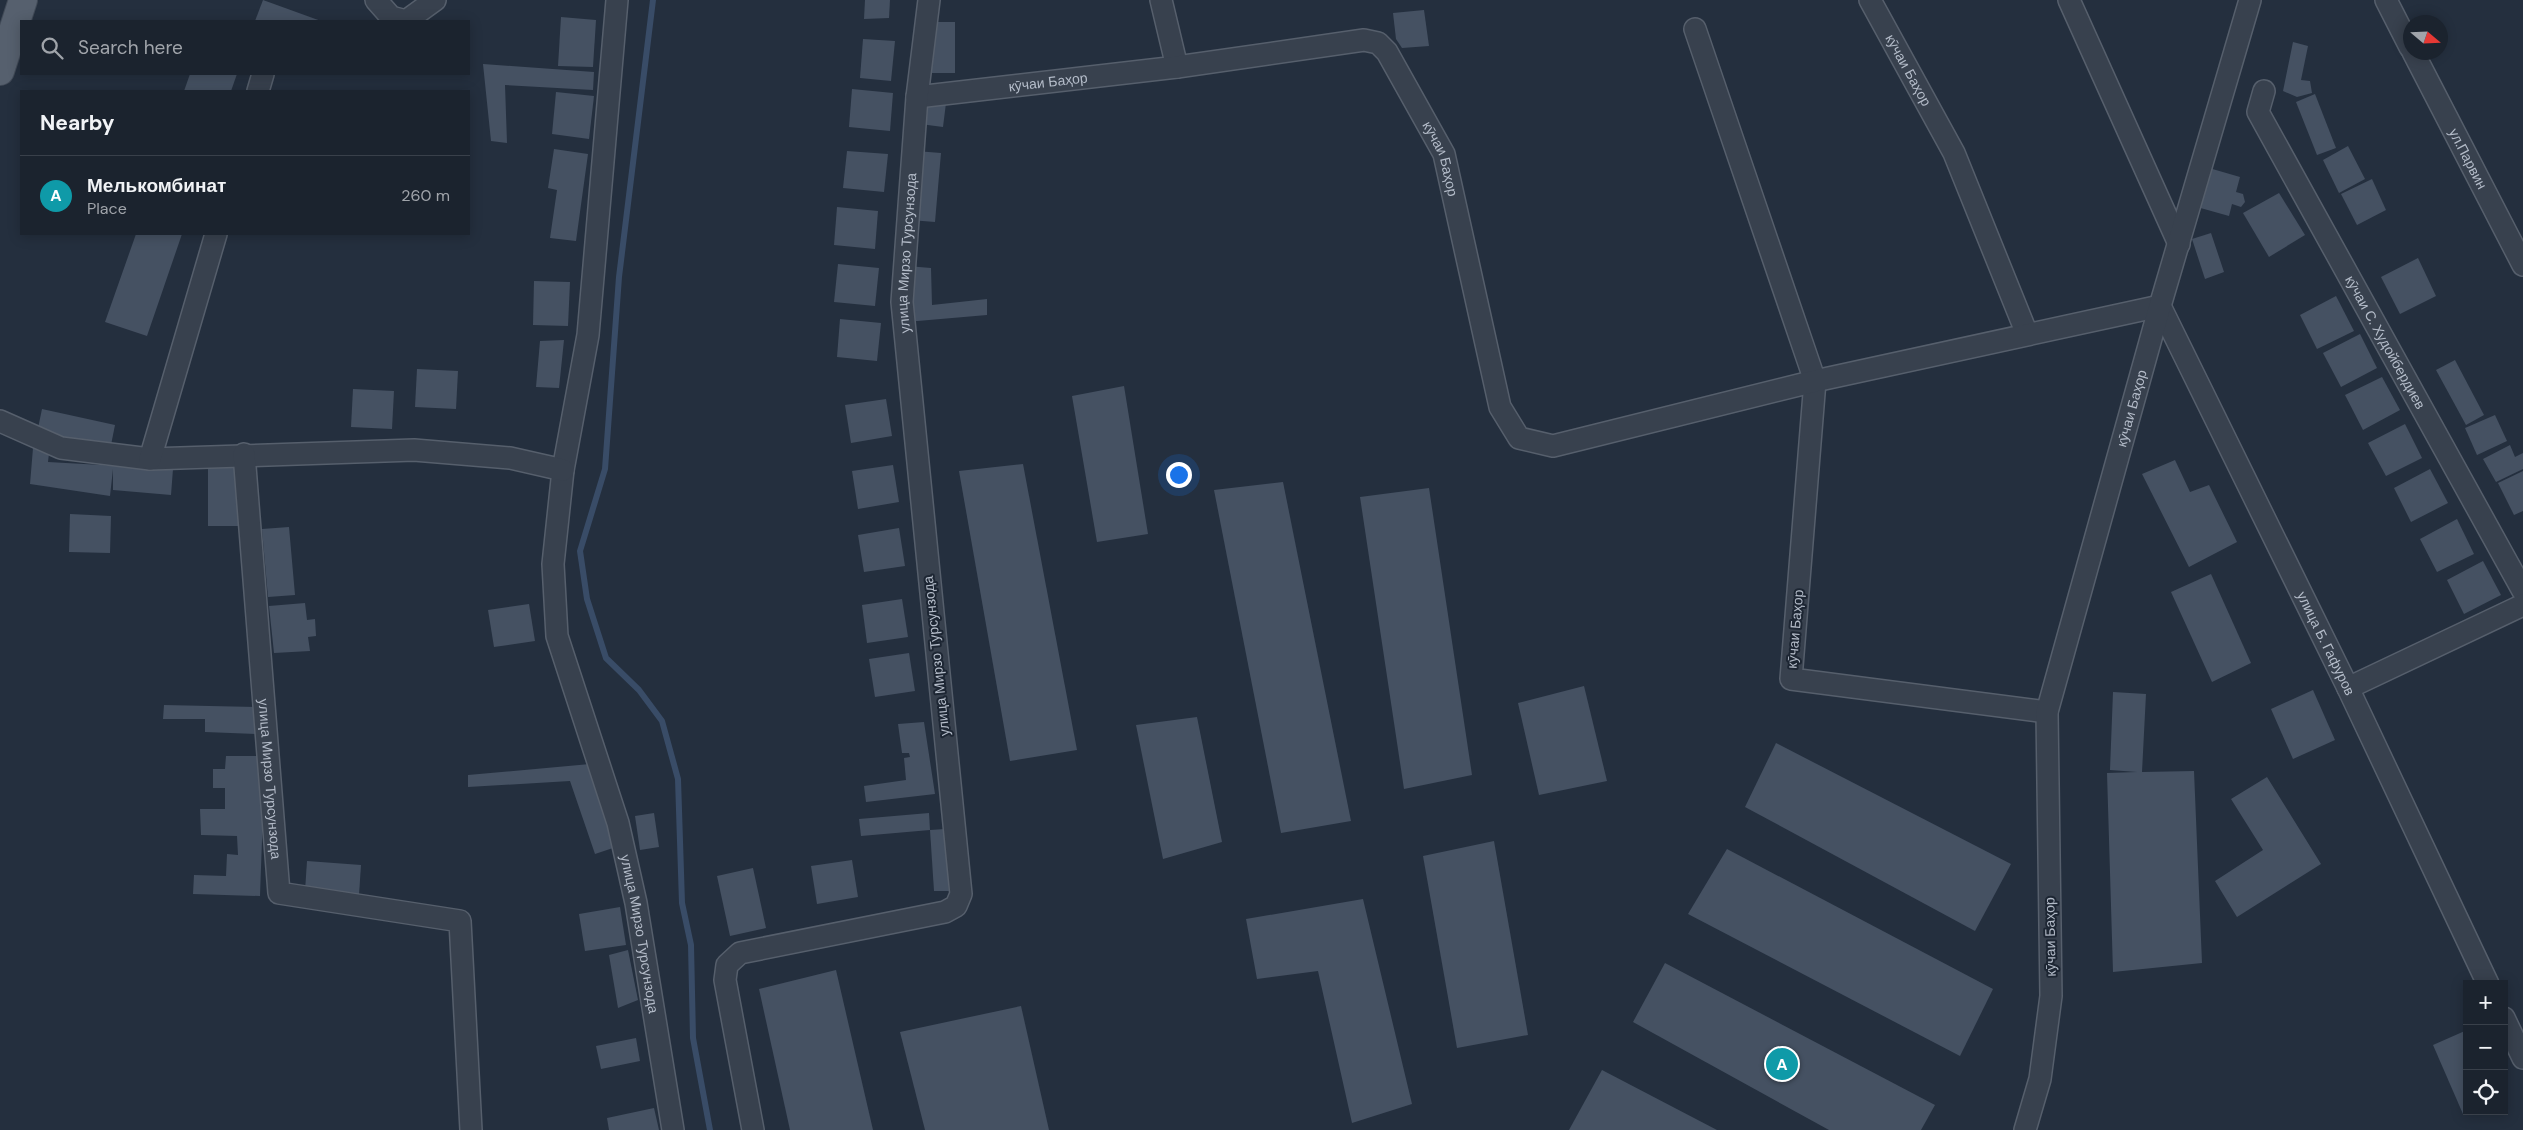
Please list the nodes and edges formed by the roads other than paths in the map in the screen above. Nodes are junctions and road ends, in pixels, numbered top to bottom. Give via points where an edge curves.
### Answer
1 (23, 0) edge
2 (376, 0) edge
3 (435, 0) edge
4 (617, 0) edge
5 (929, 0) edge
6 (1161, 0) edge
7 (1870, 0) edge
8 (2069, 0) edge
9 (2250, 0) edge
10 (2386, 0) edge
11 (403, 20) edge
12 (407, 20) edge
13 (1695, 29) dead end
14 (2403, 33) edge
15 (2417, 60) edge
16 (1177, 67) junction
17 (0, 71) edge
18 (263, 75) edge
19 (258, 90) edge
20 (2264, 91) dead end
21 (917, 97) junction
22 (216, 235) edge
23 (2179, 244) junction
24 (2523, 265) edge
25 (2160, 306) junction
26 (2027, 334) junction
27 (1815, 381) junction
28 (0, 421) edge
29 (244, 454) junction
30 (150, 459) junction
31 (563, 470) junction
32 (2523, 591) edge
33 (2523, 605) edge
34 (2348, 688) junction
35 (2047, 712) junction
36 (2486, 980) edge
37 (2507, 1025) edge
38 (2523, 1058) edge
39 (471, 1130) edge
40 (673, 1130) edge
41 (753, 1130) edge
42 (2025, 1130) edge

1 - 17 main road
2 - 11 street via 391,16
3 - 12 street
4 - 31 street, улица Мирзо Турсунзода via 588,335
5 - 21 street, улица Мирзо Турсунзода
6 - 16 street
7 - 26 street, кӯчаи Баҳор via 1954,153
8 - 23 street
9 - 23 street, кӯчаи Баҳор
10 - 14 street
13 - 27 street, кӯчаи Баҳор
15 - 24 street, ул.Парвин
16 - 21 street, кӯчаи Баҳор
16 - 27 street, кӯчаи Баҳор via 1364,40 1378,43 1387,52 1444,154 1500,407 1520,438 1553,446
18 - 19 street
20 - 32 street, кӯчаи С. Худойбердиев via 2258,112
21 - 41 street, улица Мирзо Турсунзода via 902,302 962,894 956,906 944,912 740,953 727,965 725,980
22 - 30 street
23 - 25 street, кӯчаи Баҳор
25 - 26 street, кӯчаи Баҳор
25 - 34 street, улица Б. Гафуров
25 - 35 street, кӯчаи Баҳор
26 - 27 street, кӯчаи Баҳор
27 - 35 street, кӯчаи Баҳор via 1791,679
28 - 30 street via 61,448
29 - 30 street
29 - 31 street via 414,450 510,458
29 - 39 street, улица Мирзо Турсунзода via 279,893 460,921
31 - 40 street, улица Мирзо Турсунзода via 553,564 557,636 618,823 636,903
33 - 34 street
34 - 36 street, улица Б. Гафуров
35 - 42 street, кӯчаи Баҳор via 2050,996 2040,1079
37 - 38 street

